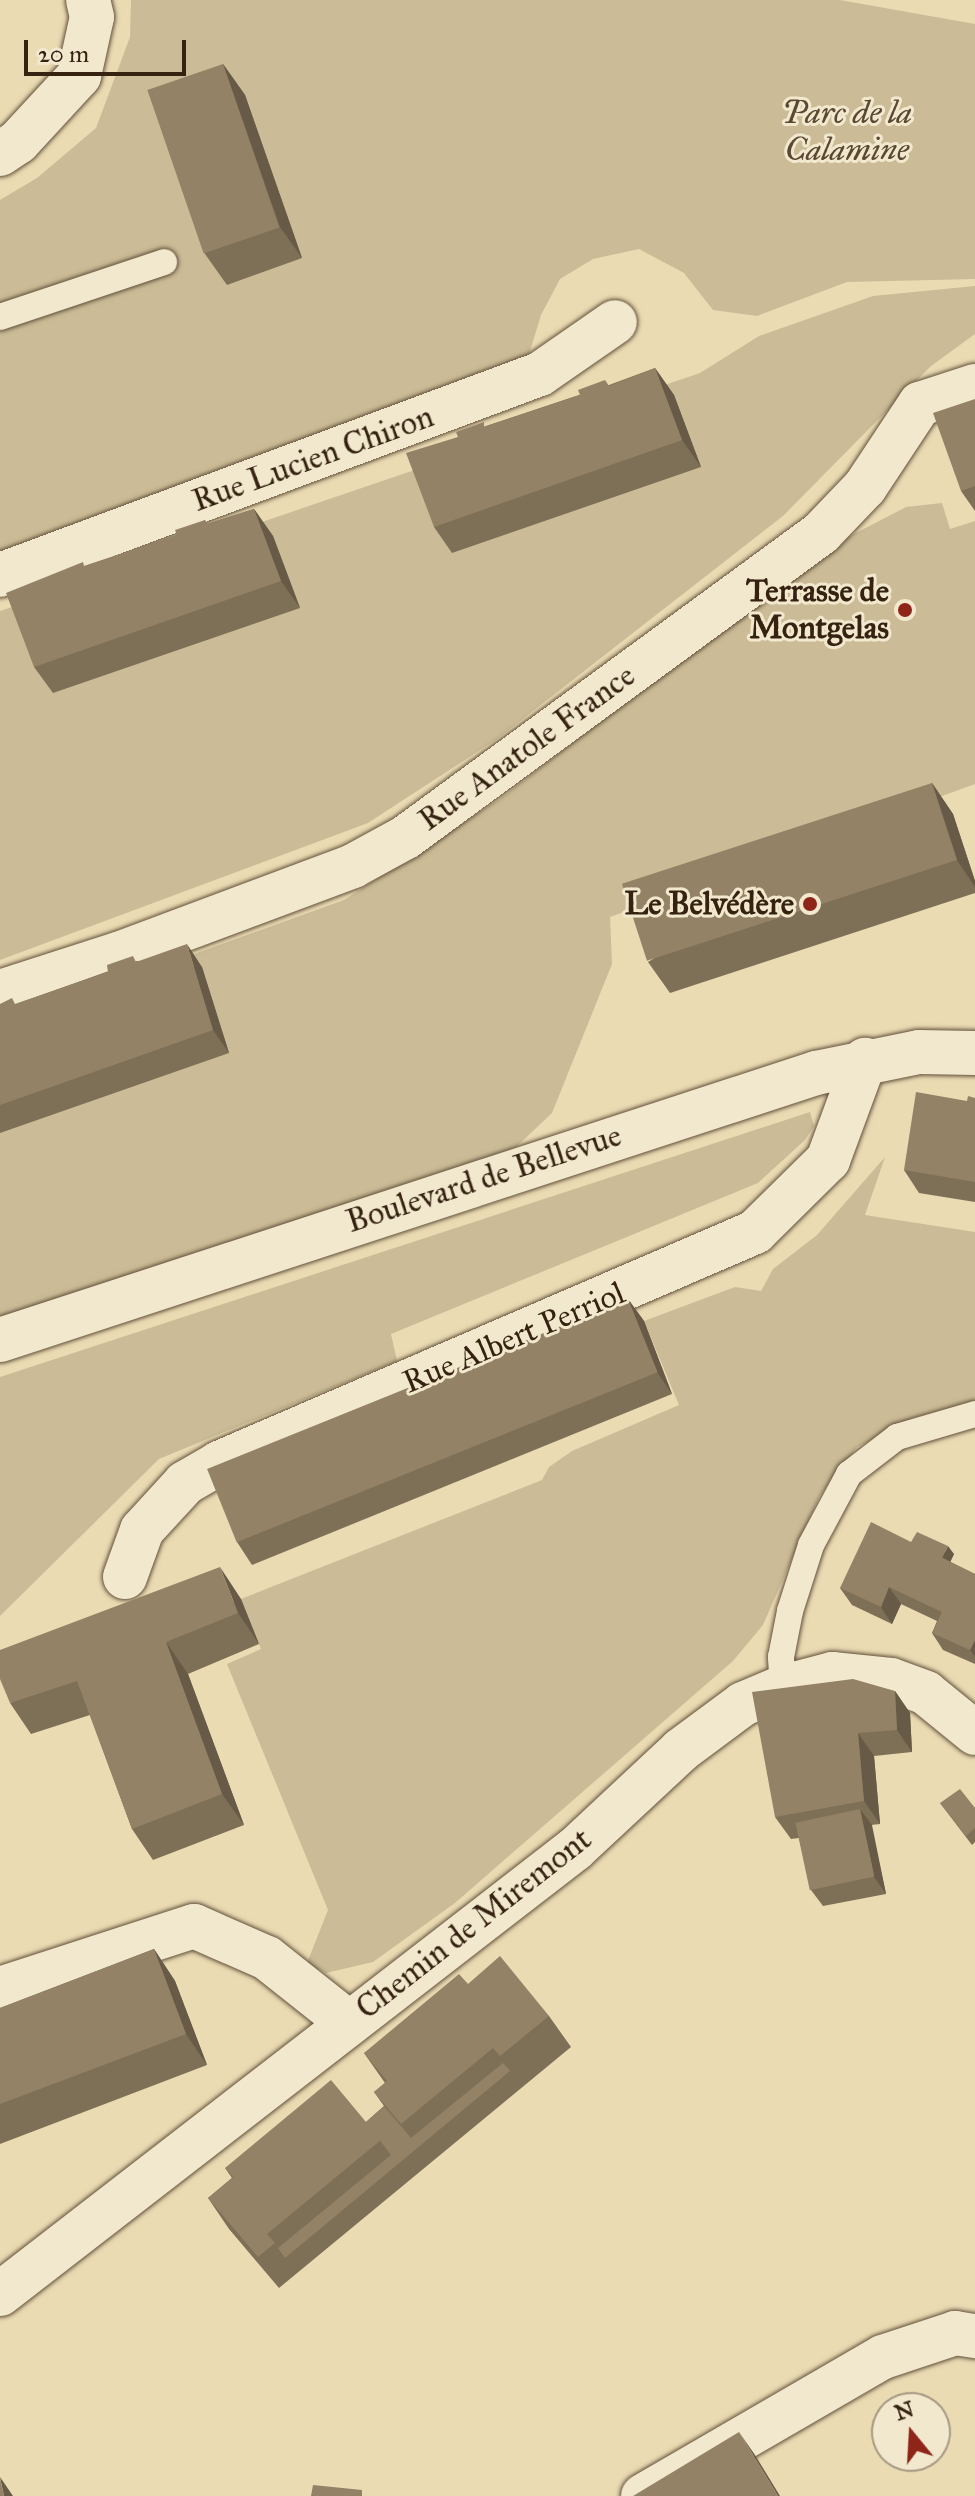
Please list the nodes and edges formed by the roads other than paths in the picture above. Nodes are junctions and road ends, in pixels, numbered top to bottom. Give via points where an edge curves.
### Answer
1 (88, 0) edge
2 (0, 154) edge
3 (164, 262) dead end
4 (0, 317) edge
5 (615, 322) dead end
6 (975, 386) edge
7 (0, 575) edge
8 (0, 992) edge
9 (975, 1053) edge
10 (865, 1060) junction
11 (0, 1340) edge
12 (975, 1414) edge
13 (125, 1577) dead end
14 (783, 1687) junction
15 (975, 1733) edge
16 (0, 1989) edge
17 (349, 2023) junction
18 (0, 2294) edge
19 (975, 2336) edge
20 (643, 2496) edge

1 - 2 street via 92,17 79,76 29,132
3 - 4 lane
5 - 7 street, Rue Lucien Chiron via 540,374
6 - 8 street, Rue Anatole France via 920,404 865,487 821,533 406,837 353,866
9 - 10 street, Boulevard de Bellevue via 919,1052
10 - 11 street, Boulevard de Bellevue via 564,1152
10 - 13 street, Rue Albert Perriol via 828,1160 755,1232 219,1463 185,1483 142,1530
12 - 14 lane via 897,1437 849,1474 811,1545 790,1611 781,1657
14 - 15 street, Chemin de Miremont via 832,1674 891,1680 926,1693
14 - 17 street, Chemin de Miremont via 743,1704 681,1750 575,1849
16 - 17 street via 194,1926 267,1958
17 - 18 street, Chemin de Miremont
19 - 20 street via 955,2333 883,2357

